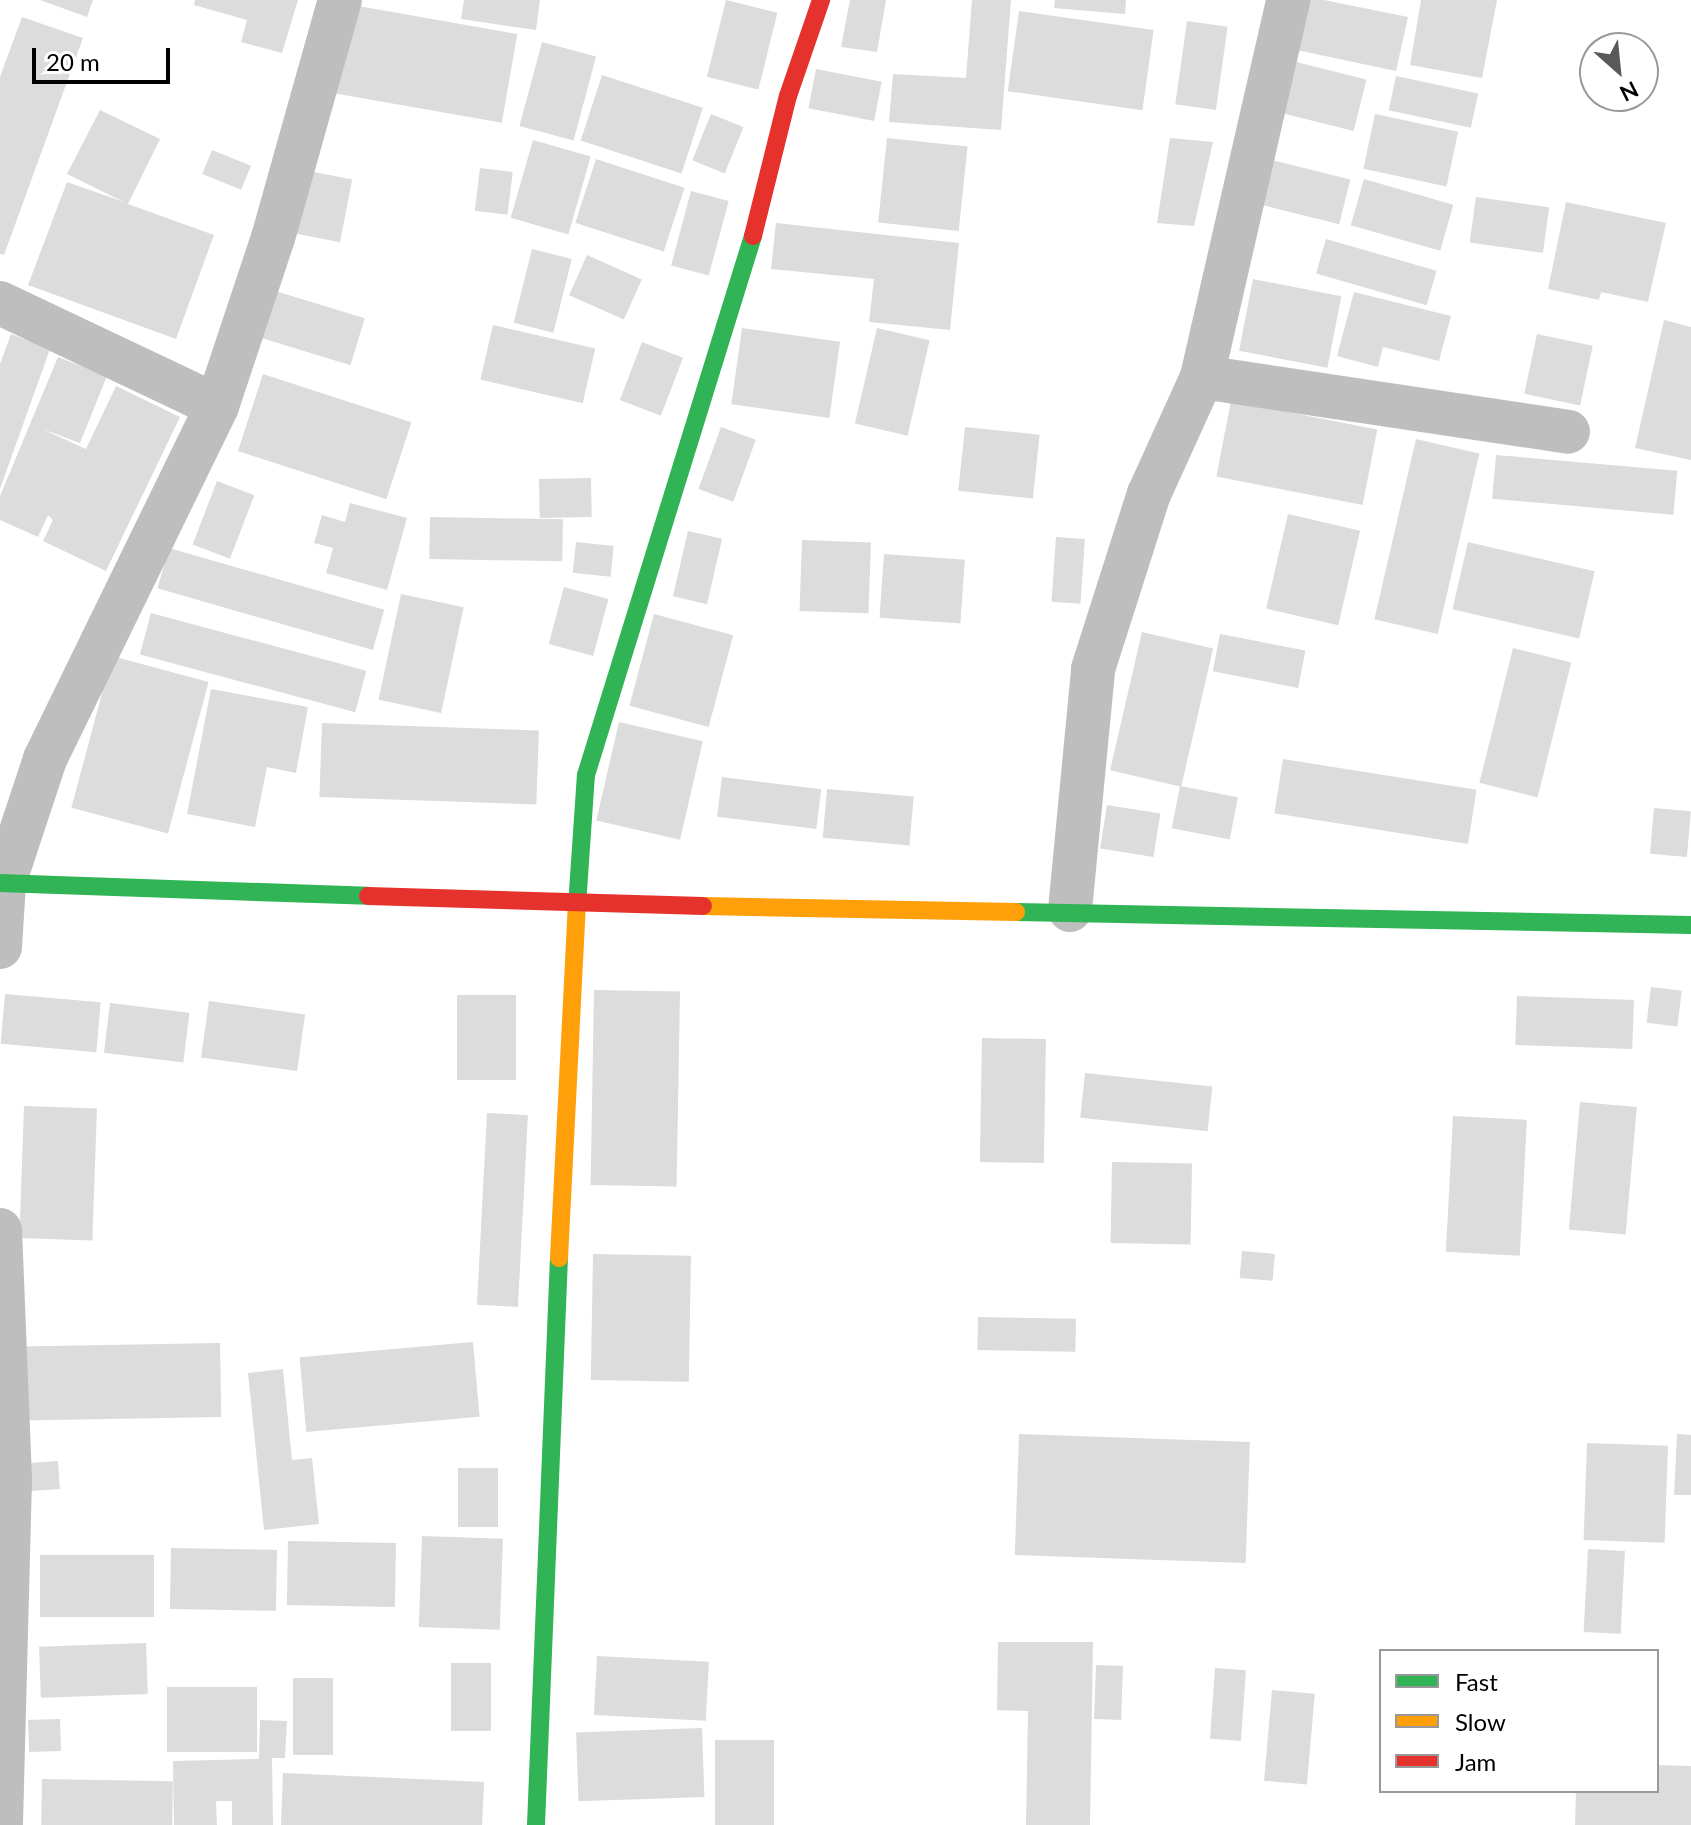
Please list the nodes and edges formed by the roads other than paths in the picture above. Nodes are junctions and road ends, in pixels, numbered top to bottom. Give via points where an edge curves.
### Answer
1 (340, 0) edge
2 (821, 0) edge
3 (1288, 0) edge
4 (0, 303) edge
5 (1202, 377) junction
6 (217, 406) junction
7 (1568, 432) dead end
8 (2, 883) edge
9 (580, 904) junction
10 (1070, 910) junction
11 (1691, 925) edge
12 (0, 947) edge
13 (0, 1230) edge
14 (1, 1825) edge
15 (536, 1825) edge

1 - 6 street via 273,238
2 - 9 street via 788,96 742,281 586,775
3 - 5 street
4 - 6 street
5 - 7 street
5 - 10 street via 1149,494 1093,669
6 - 8 street via 45,759
8 - 9 street
8 - 12 street
9 - 10 street
9 - 15 street via 560,1165 557,1388
10 - 11 street
13 - 14 street via 10,1480

